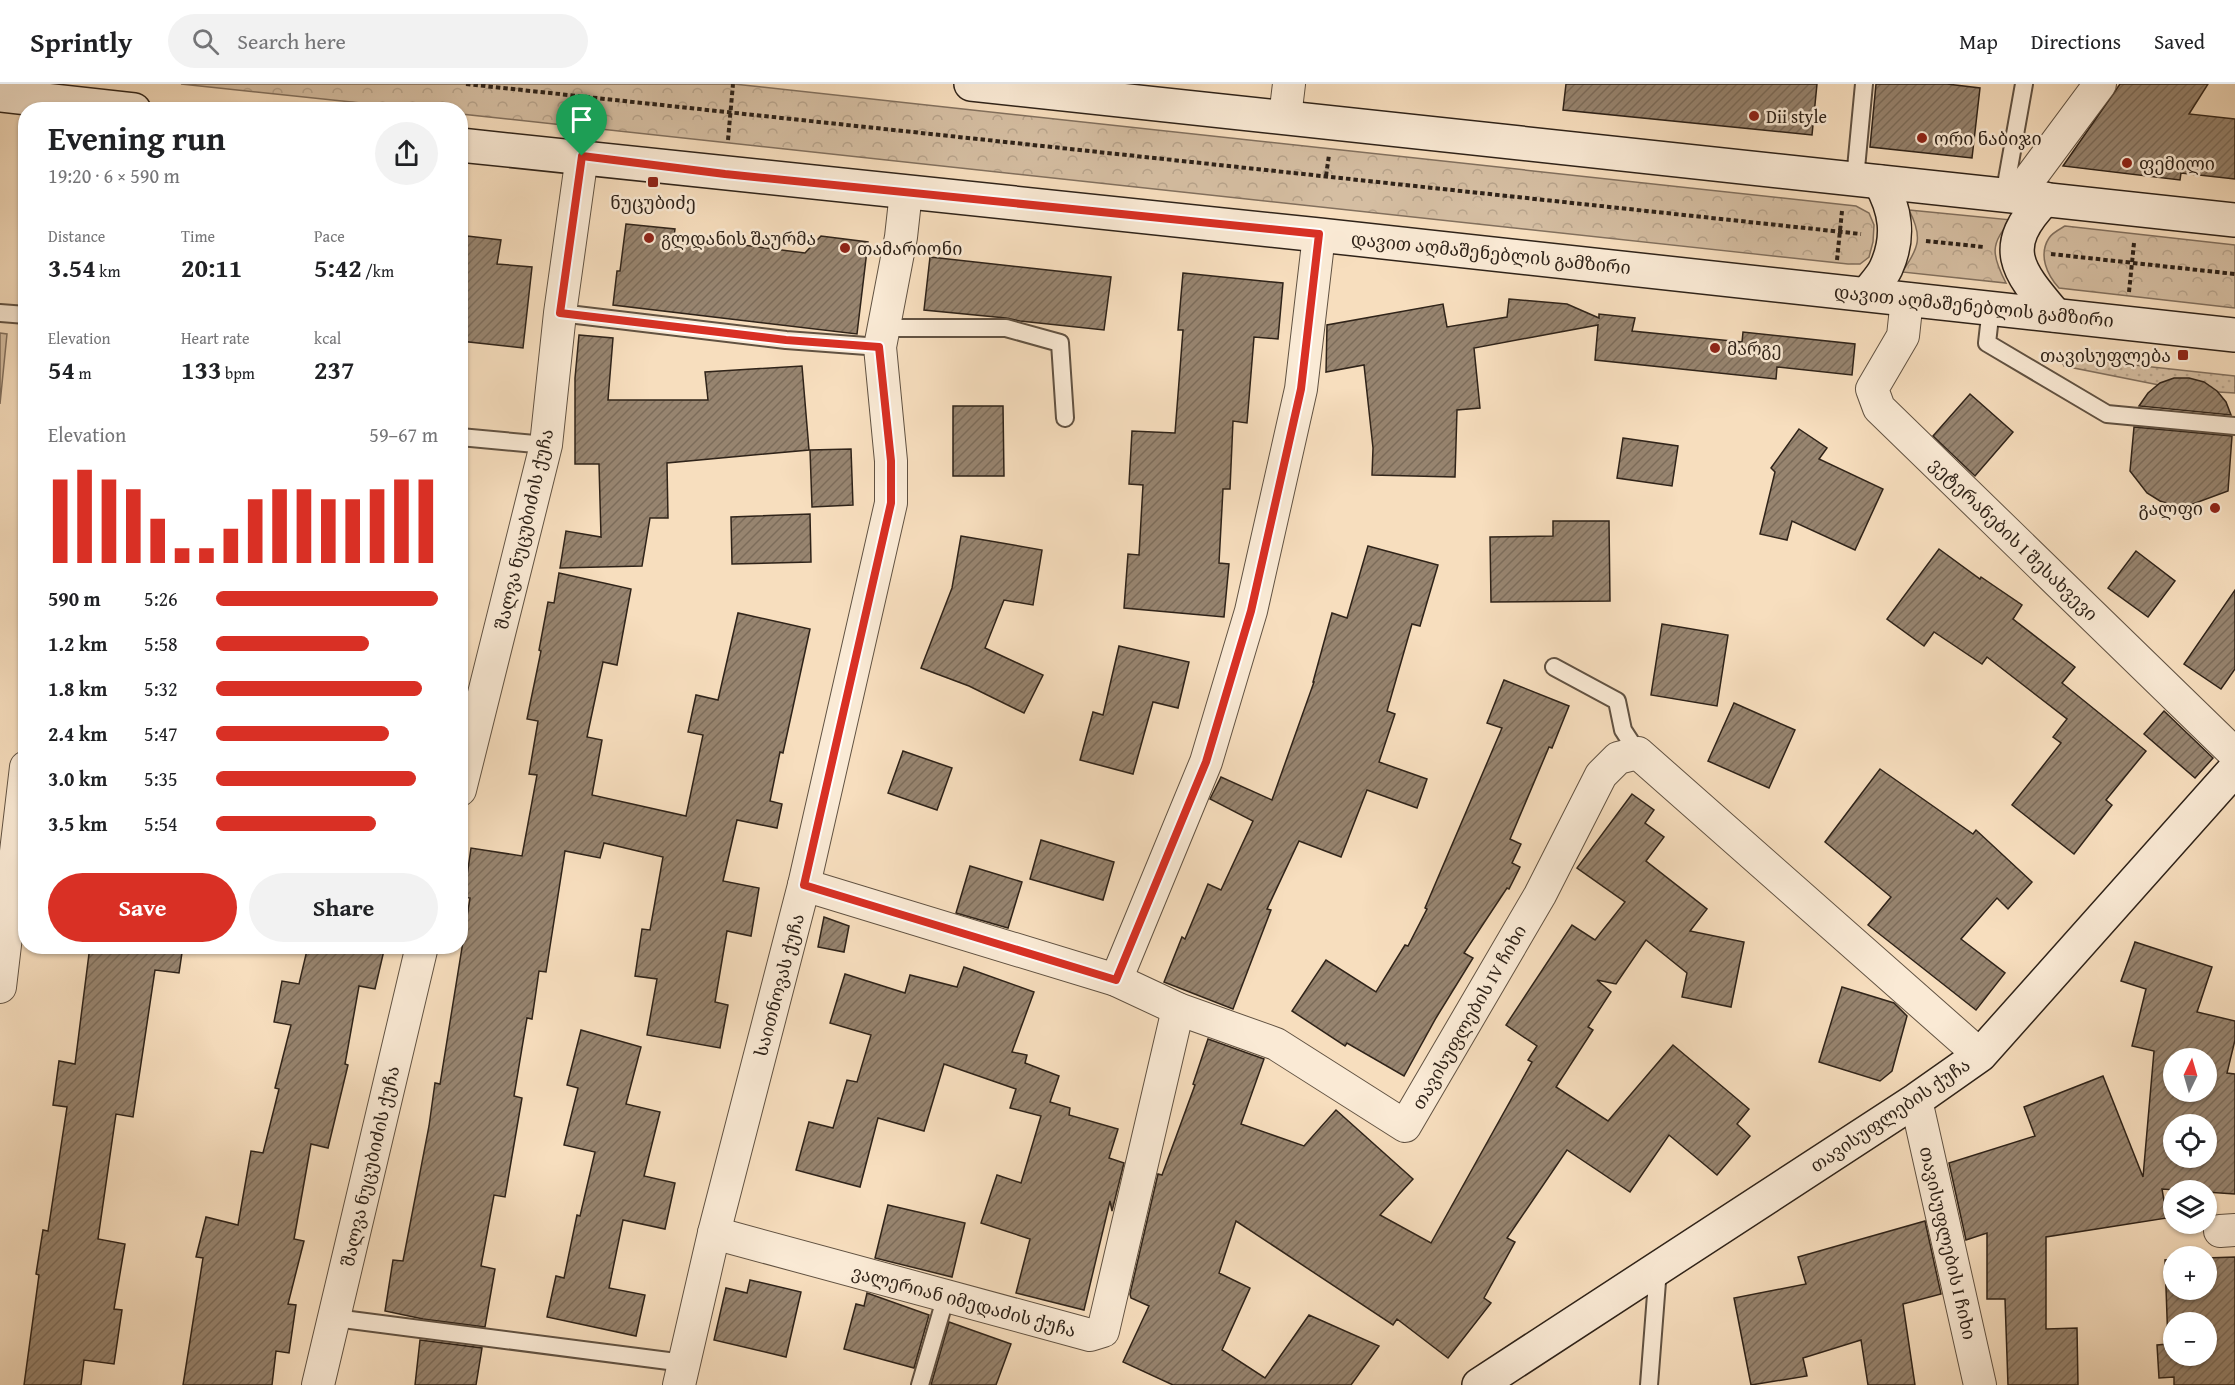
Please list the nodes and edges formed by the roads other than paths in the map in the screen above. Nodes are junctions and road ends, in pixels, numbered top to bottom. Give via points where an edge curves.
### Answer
1 (971, 84) edge
2 (1289, 84) edge
3 (1864, 84) edge
4 (2024, 84) edge
5 (2100, 84) edge
6 (21, 98) edge
7 (59, 102) edge
8 (1285, 117) junction
9 (468, 146) edge
10 (582, 156) junction
11 (1859, 188) junction
12 (906, 192) junction
13 (2022, 197) junction
14 (2235, 220) edge
15 (1319, 234) junction
16 (1867, 294) junction
17 (1907, 298) junction
18 (1991, 308) junction
19 (0, 313) edge
20 (560, 313) junction
21 (18, 314) edge
22 (2055, 315) junction
23 (2235, 335) edge
24 (881, 337) junction
25 (1065, 418) dead end
26 (2235, 426) edge
27 (468, 438) edge
28 (546, 445) junction
29 (1554, 667) dead end
30 (1638, 753) junction
31 (2235, 754) edge
32 (468, 758) edge
33 (2235, 769) edge
34 (18, 835) edge
35 (804, 885) junction
36 (420, 954) edge
37 (1116, 980) junction
38 (0, 987) edge
39 (1178, 1009) junction
40 (1980, 1054) junction
41 (1916, 1100) junction
42 (714, 1233) junction
43 (1658, 1269) junction
44 (946, 1296) junction
45 (335, 1318) junction
46 (681, 1374) edge
47 (318, 1385) edge
48 (920, 1385) edge
49 (1479, 1385) edge
50 (1648, 1385) edge
51 (1980, 1385) edge

1 - 8 main road
2 - 8 street
3 - 11 lane
4 - 13 lane
5 - 13 street
6 - 7 main road
8 - 11 main road
9 - 10 main road, დავით აღმაშენებლის გამზირი
10 - 12 main road, დავით აღმაშენებლის გამზირი
10 - 20 street, შალვა ნუცუბიძის ქუჩა
11 - 13 main road
11 - 16 main road via 1893,210 1894,238 1886,268
12 - 15 main road, დავით აღმაშენებლის გამზირი
12 - 24 street, საითნოვას ქუჩა
13 - 14 main road
13 - 22 main road via 2029,215 2017,251 2027,282
15 - 16 main road, დავით აღმაშენებლის გამზირი
15 - 37 street via 1301,389 1251,611 1206,762
16 - 17 main road, დავით აღმაშენებლის გამზირი
17 - 18 main road, დავით აღმაშენებლის გამზირი
17 - 31 street, ვეტერანების I შესახვევი via 1903,336 1872,389 1879,408
18 - 22 main road, დავით აღმაშენებლის გამზირი
18 - 26 lane via 1988,343 2107,414
19 - 21 lane
20 - 24 lane via 786,340
20 - 28 street, შალვა ნუცუბიძის ქუჩა
22 - 23 main road, დავით აღმაშენებლის გამზირი
24 - 25 lane via 1006,328 1060,344
24 - 35 street, საითნოვას ქუჩა via 891,503
27 - 28 lane
28 - 32 street, შალვა ნუცუბიძის ქუჩა
29 - 30 lane via 1617,701 1623,730
30 - 39 street, თავისუფლების IV ჩიხი via 1618,758 1601,775 1540,895 1406,1126 1276,1044
30 - 40 street
33 - 40 main road, თავისუფლების ქუჩა
34 - 38 street
35 - 37 street, თავისუფლების IV ჩიხი
35 - 42 street, საითნოვას ქუჩა
36 - 45 street, შალვა ნუცუბიძის ქუჩა
37 - 39 street, თავისუფლების IV ჩიხი
39 - 44 street, ვალერიან იმედაძის ქუჩა via 1103,1331 1090,1335
40 - 41 main road, თავისუფლების ქუჩა
41 - 43 main road, თავისუფლების ქუჩა
41 - 51 street, თავისუფლების I ჩიხი
42 - 44 street, ვალერიან იმედაძის ქუჩა
42 - 46 street, საითნოვას ქუჩა
43 - 49 main road, თავისუფლების ქუჩა
43 - 50 lane
44 - 48 lane
45 - 46 lane
45 - 47 street, შალვა ნუცუბიძის ქუჩა

